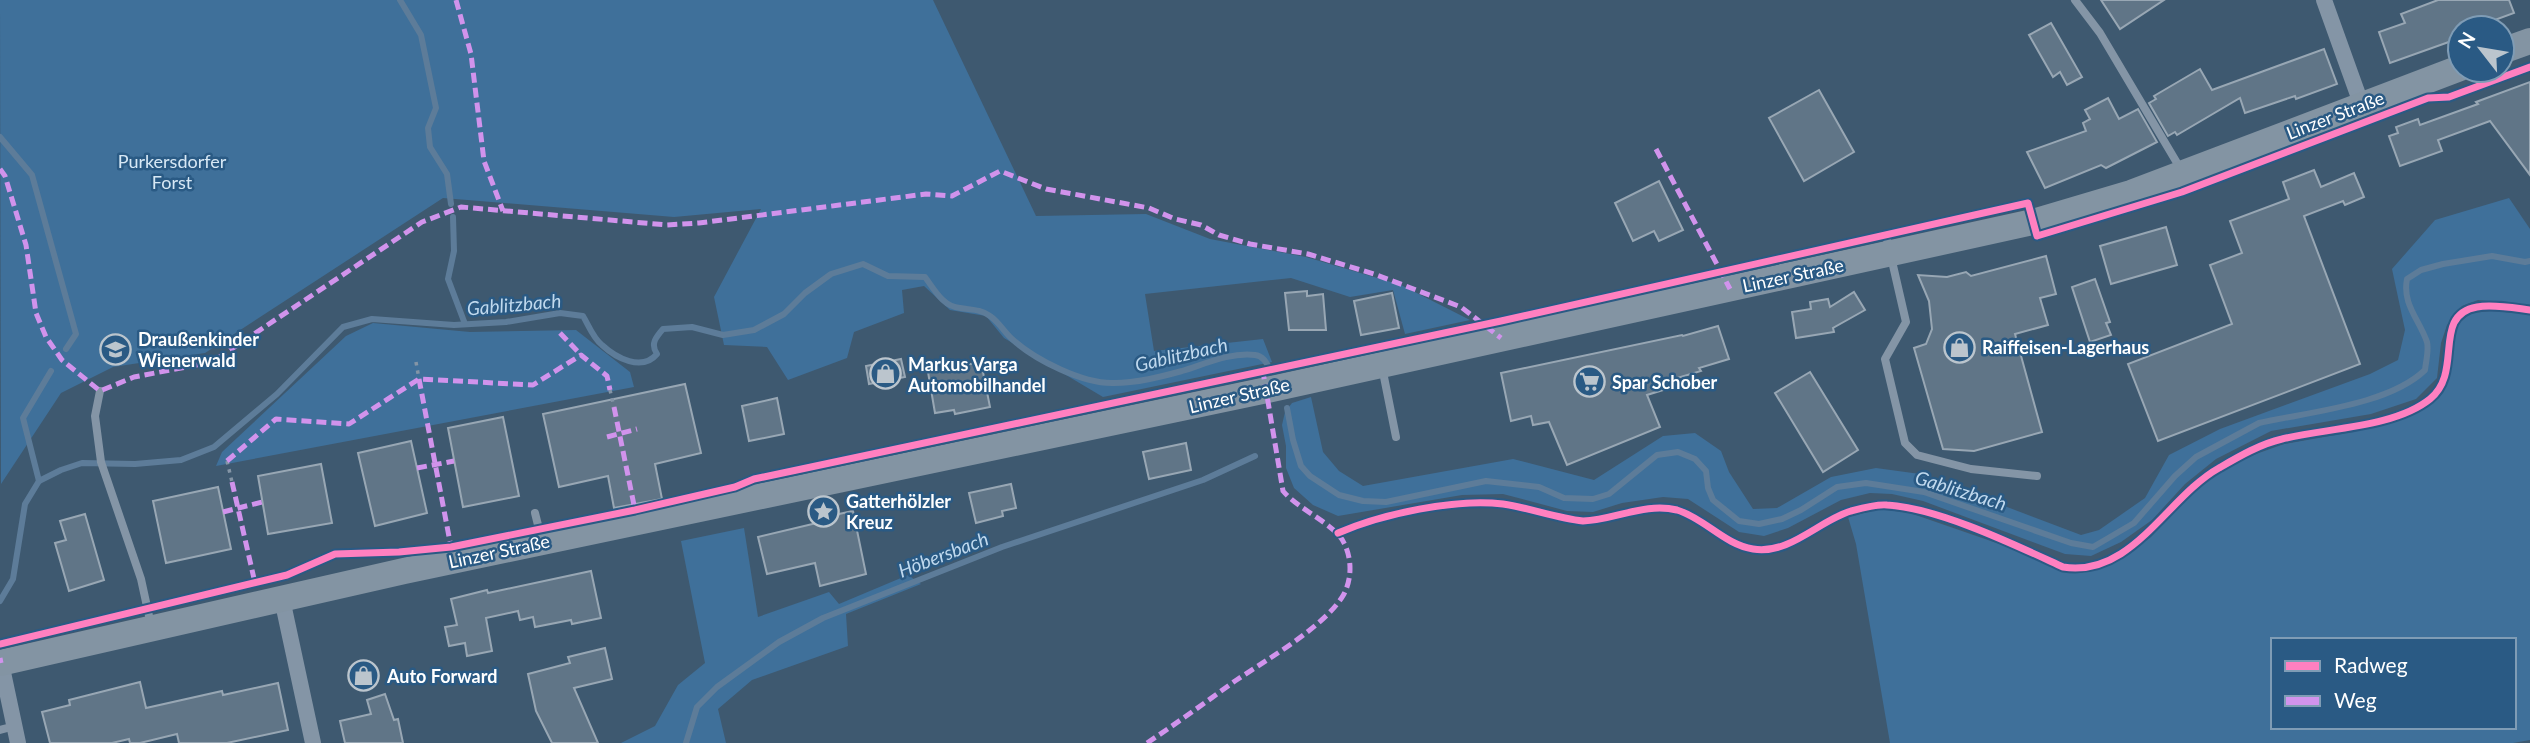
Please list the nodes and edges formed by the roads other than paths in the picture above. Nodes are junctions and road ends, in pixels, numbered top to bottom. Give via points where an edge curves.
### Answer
1 (2075, 0) edge
2 (2324, 0) edge
3 (2446, 73) edge
4 (2362, 106) junction
5 (2186, 181) junction
6 (1888, 244) junction
7 (1381, 364) junction
8 (100, 391) dead end
9 (1396, 437) dead end
10 (2038, 476) dead end
11 (535, 513) dead end
12 (542, 542) junction
13 (282, 599) junction
14 (152, 628) junction
15 (1, 663) edge
16 (7, 728) edge
17 (18, 743) edge
18 (313, 743) edge

1 - 5 lane via 2100,33
2 - 4 street
3 - 4 main road, Linzer Straße
4 - 5 main road, Linzer Straße
5 - 6 main road, Linzer Straße via 2033,222
6 - 7 main road, Linzer Straße
6 - 10 lane via 1906,322 1885,359 1905,443 1917,455 1971,469
7 - 9 lane
7 - 12 main road, Linzer Straße
8 - 14 lane via 95,416 100,456 141,579
11 - 12 lane
12 - 13 main road, Linzer Straße
13 - 14 main road, Linzer Straße
13 - 18 street
14 - 15 main road, Linzer Straße
15 - 16 street
16 - 17 street

